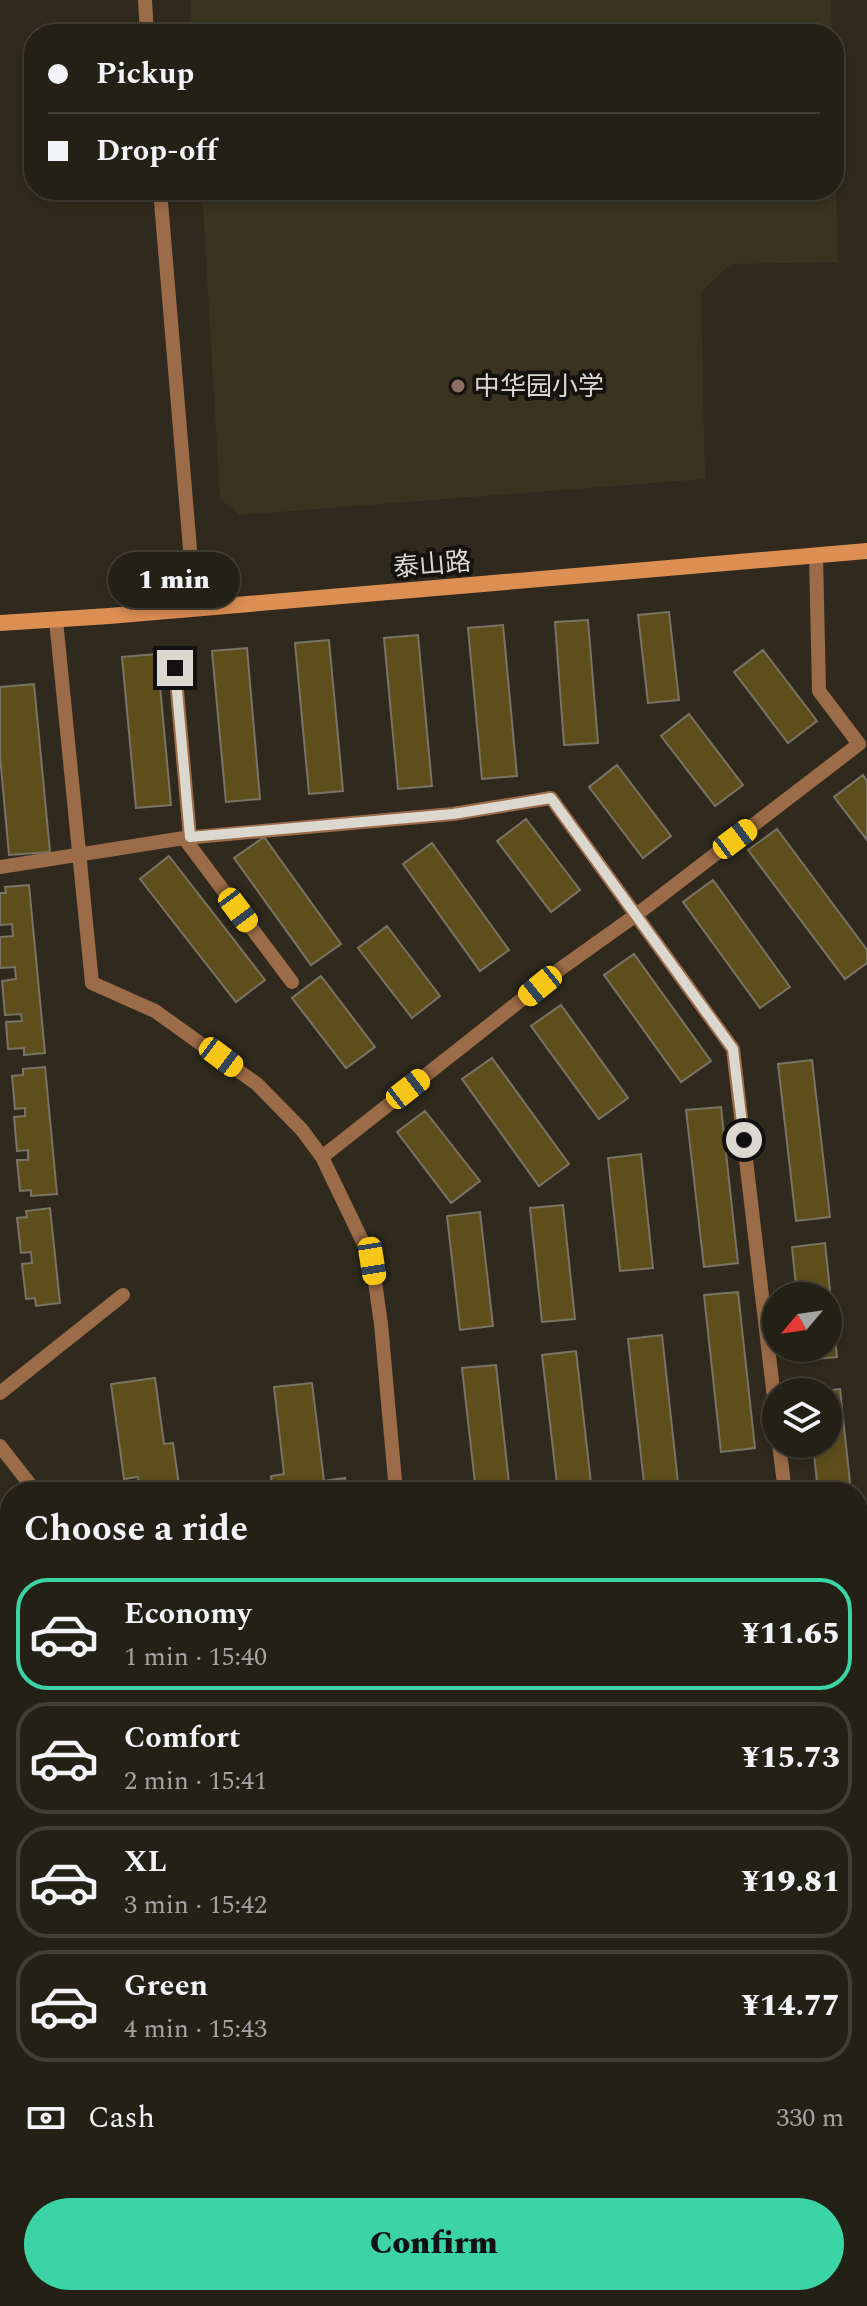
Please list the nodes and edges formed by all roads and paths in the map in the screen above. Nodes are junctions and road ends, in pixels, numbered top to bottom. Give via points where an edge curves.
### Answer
1 (145, 0) edge
2 (146, 24) edge
3 (161, 200) edge
4 (867, 551) edge
5 (816, 555) junction
6 (195, 609) junction
7 (56, 620) junction
8 (0, 623) edge
9 (175, 668) dead end
10 (187, 838) junction
11 (79, 855) junction
12 (0, 867) edge
13 (636, 915) junction
14 (292, 982) dead end
15 (322, 1157) junction
16 (123, 1295) dead end
17 (772, 1378) edge
18 (0, 1393) edge
19 (0, 1446) edge
20 (781, 1458) edge
21 (28, 1482) edge
22 (395, 1482) edge
23 (784, 1482) edge

1 - 2 street
3 - 6 street
4 - 5 street, 泰山路
5 - 6 street, 泰山路
5 - 13 street via 819,691 859,744
6 - 7 street, 泰山路
7 - 8 street, 泰山路
7 - 11 street
9 - 10 street
10 - 11 street
10 - 13 street via 453,814 551,798
10 - 14 street
11 - 12 street
11 - 15 street via 92,983 155,1011 257,1084
13 - 15 street
13 - 17 street via 733,1049
15 - 22 street via 372,1261
16 - 18 street
19 - 21 street
20 - 23 street

